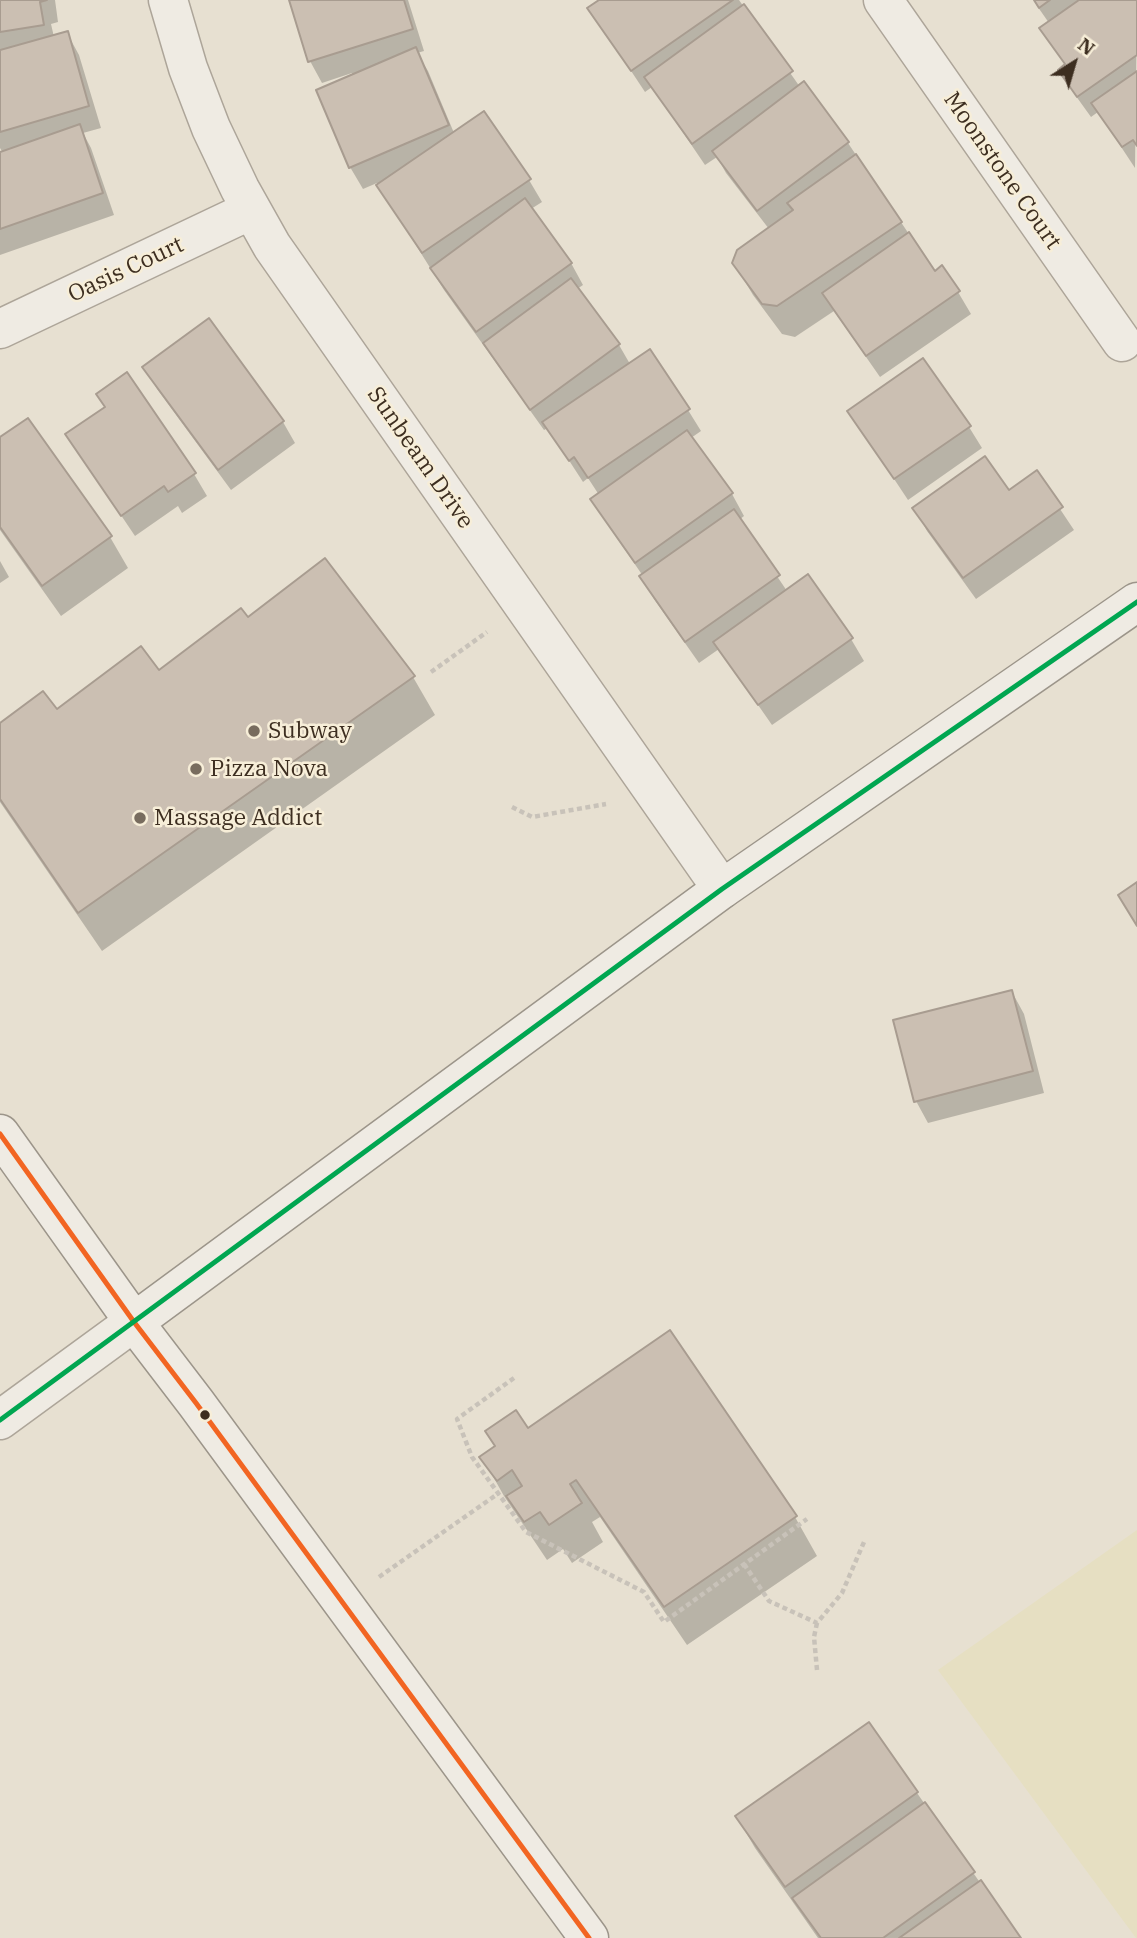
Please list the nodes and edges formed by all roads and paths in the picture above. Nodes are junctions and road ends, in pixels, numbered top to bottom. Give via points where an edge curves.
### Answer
1 (168, 0) edge
2 (883, 0) edge
3 (251, 210) junction
4 (0, 329) edge
5 (1122, 342) dead end
6 (1137, 602) edge
7 (524, 606) junction
8 (431, 672) dead end
9 (656, 794) junction
10 (512, 807) dead end
11 (722, 889) junction
12 (0, 1133) edge
13 (134, 1322) junction
14 (514, 1378) dead end
15 (0, 1420) edge
16 (499, 1493) junction
17 (807, 1518) dead end
18 (864, 1542) dead end
19 (744, 1564) junction
20 (343, 1603) junction
21 (817, 1623) junction
22 (817, 1670) dead end
23 (589, 1938) edge

1 - 3 main road, Sunbeam Drive via 211,128
2 - 5 main road, Moonstone Court
3 - 4 main road, Oasis Court
3 - 7 main road, Sunbeam Drive via 322,320
6 - 11 main road
7 - 8 path
7 - 9 main road, Sunbeam Drive
9 - 10 path via 532,817
9 - 11 main road, Sunbeam Drive
11 - 13 main road
12 - 13 main road
13 - 15 main road
13 - 20 main road
14 - 16 path via 457,1419 472,1457
16 - 19 path via 526,1532 644,1592 664,1622
16 - 20 path
17 - 19 path
18 - 21 path via 842,1593
19 - 21 path via 769,1601
20 - 23 main road
21 - 22 path

